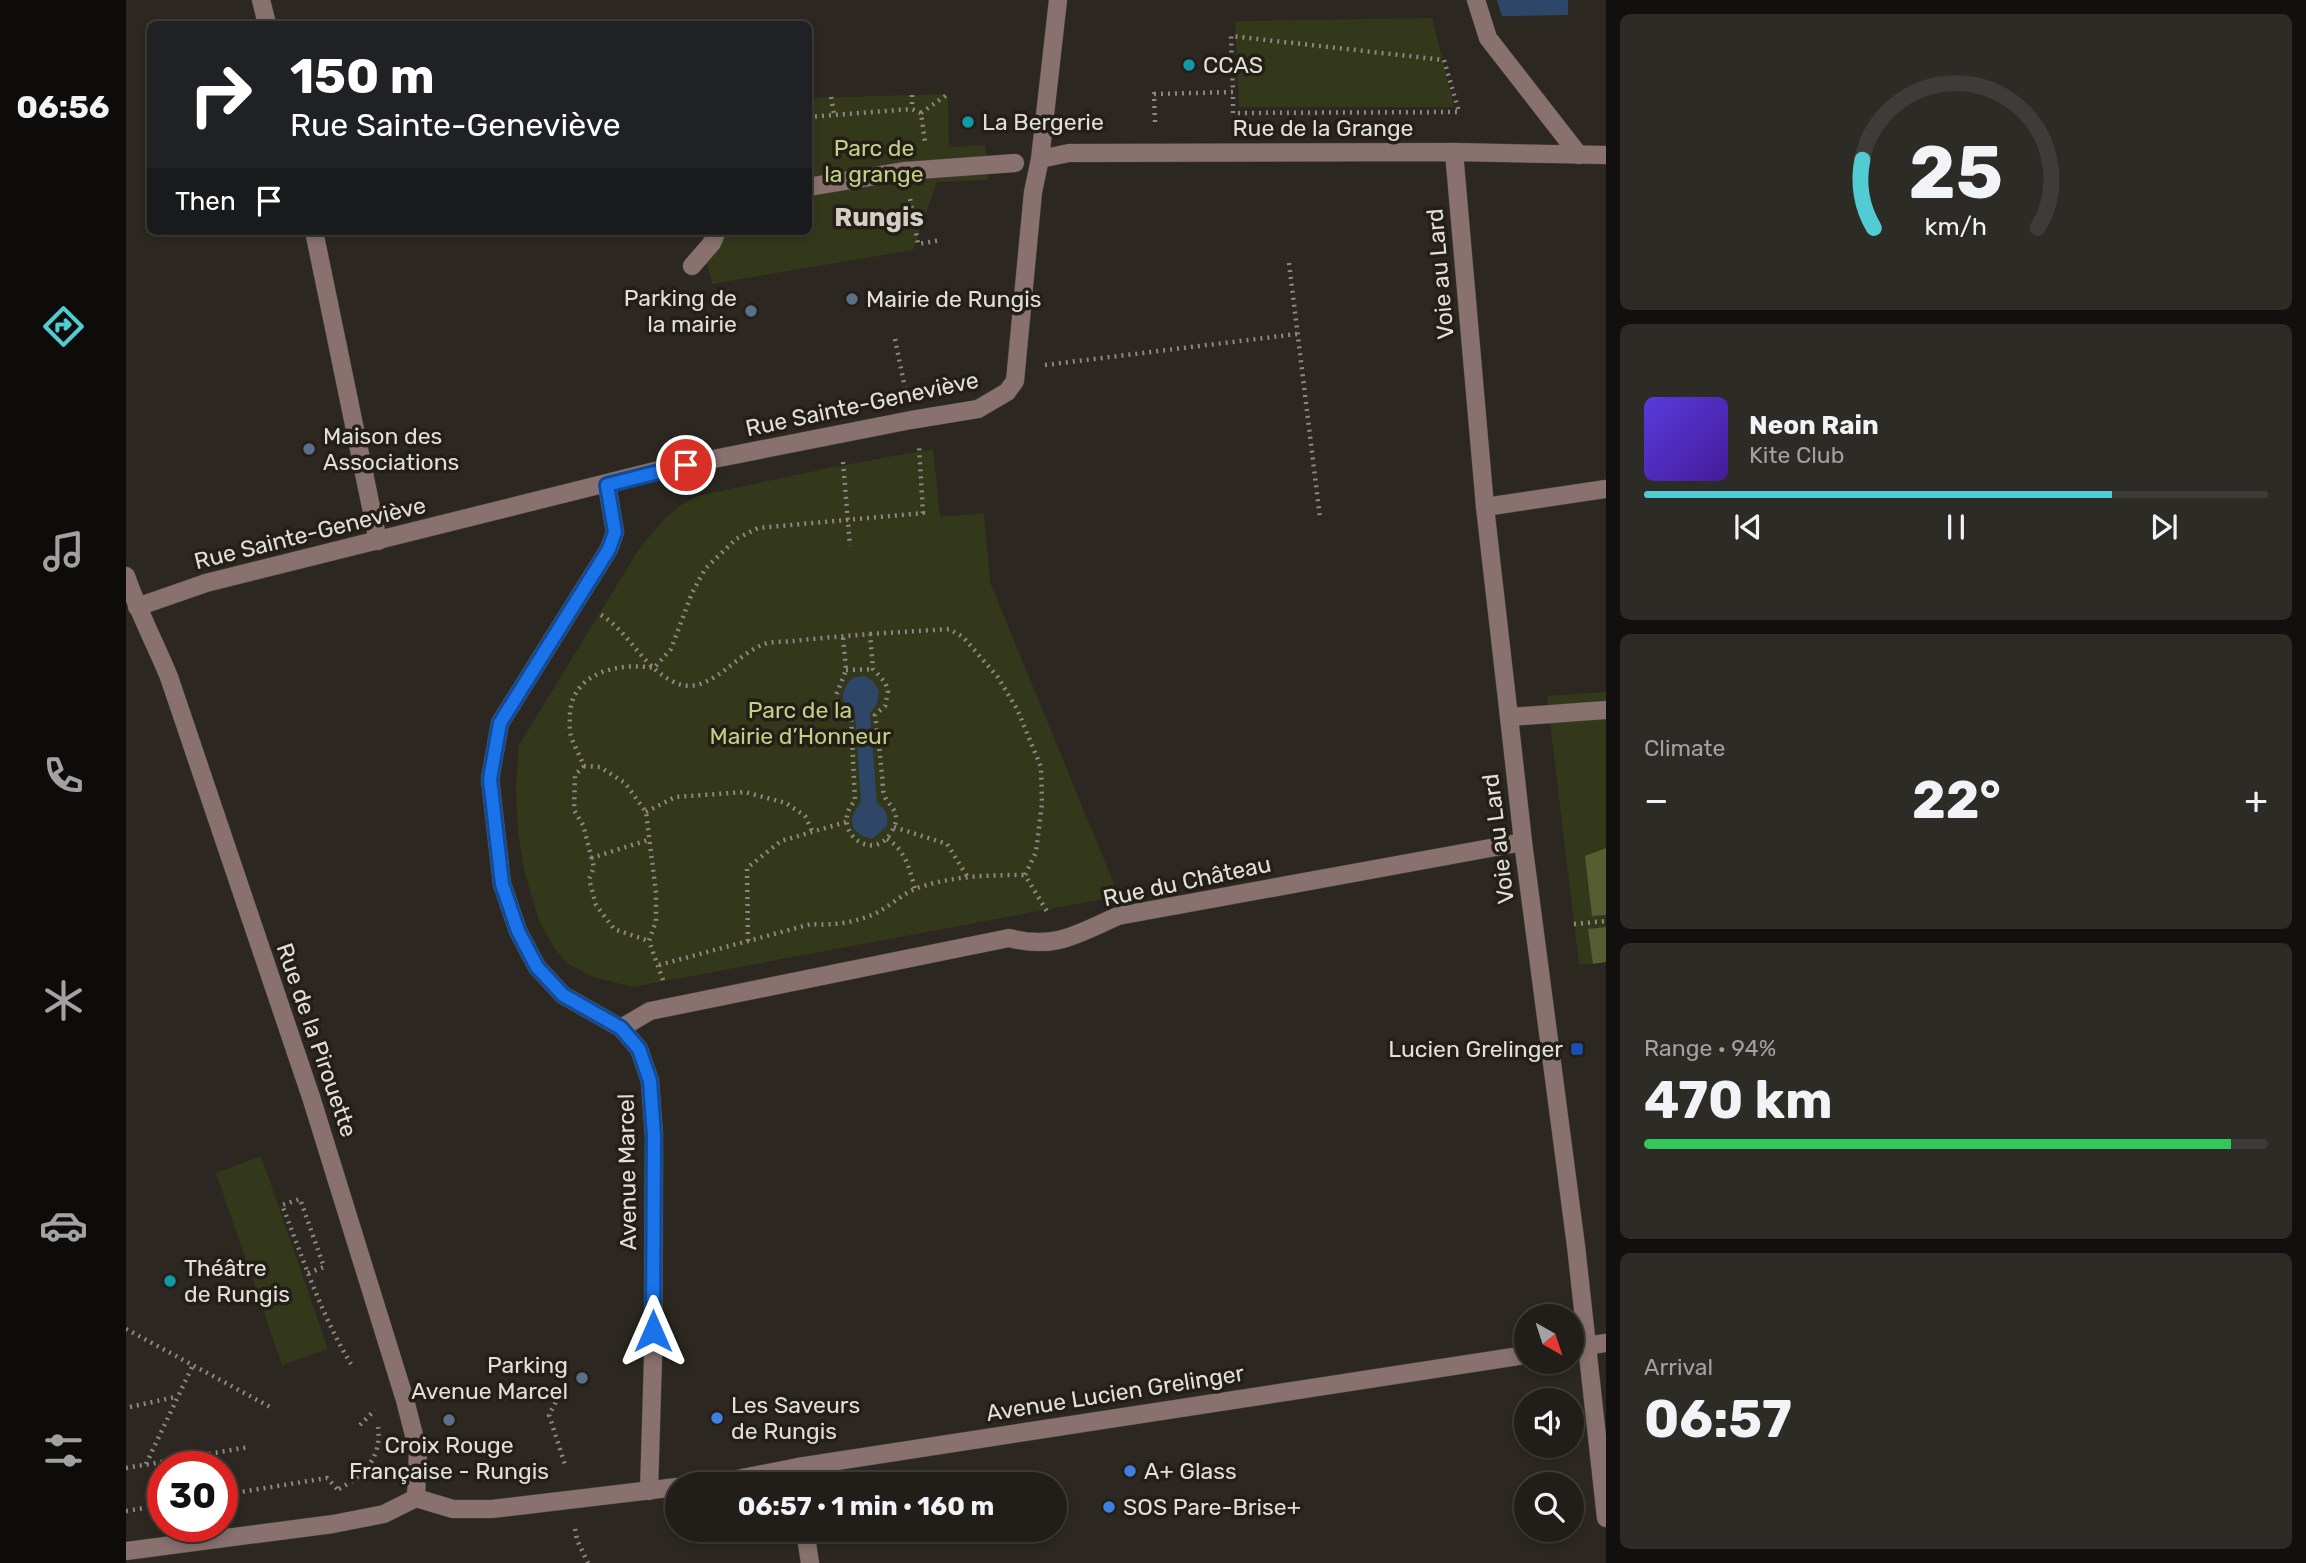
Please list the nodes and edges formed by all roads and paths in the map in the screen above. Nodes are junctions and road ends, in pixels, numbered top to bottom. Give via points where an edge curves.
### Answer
1 (261, 0) edge
2 (1058, 0) edge
3 (1476, 0) edge
4 (266, 21) edge
5 (1233, 92) junction
6 (948, 94) dead end
7 (912, 95) dead end
8 (831, 97) dead end
9 (912, 109) junction
10 (921, 113) junction
11 (834, 114) junction
12 (812, 117) edge
13 (1155, 126) dead end
14 (1454, 152) junction
15 (1579, 155) junction
16 (1606, 155) edge
17 (1040, 159) junction
18 (1014, 163) dead end
19 (928, 169) junction
20 (905, 171) junction
21 (812, 186) edge
22 (315, 235) edge
23 (715, 235) edge
24 (941, 240) dead end
25 (1289, 263) dead end
26 (692, 266) dead end
27 (1297, 334) junction
28 (895, 339) dead end
29 (1033, 367) dead end
30 (908, 402) dead end
31 (918, 443) dead end
32 (843, 457) dead end
33 (607, 485) junction
34 (1606, 489) edge
35 (1485, 507) junction
36 (1320, 518) dead end
37 (848, 521) junction
38 (378, 541) junction
39 (850, 546) dead end
40 (126, 576) edge
41 (137, 607) junction
42 (593, 611) dead end
43 (870, 634) junction
44 (843, 636) junction
45 (654, 668) junction
46 (873, 668) junction
47 (846, 670) junction
48 (1606, 710) edge
49 (1509, 717) junction
50 (584, 766) junction
51 (646, 812) junction
52 (845, 822) junction
53 (893, 827) junction
54 (812, 831) junction
55 (887, 839) junction
56 (648, 840) junction
57 (1523, 842) junction
58 (591, 858) junction
59 (1025, 875) junction
60 (967, 876) junction
61 (915, 889) junction
62 (1606, 921) edge
63 (1574, 924) dead end
64 (649, 941) junction
65 (748, 941) junction
66 (1054, 942) junction
67 (659, 965) junction
68 (664, 986) dead end
69 (621, 1028) junction
70 (324, 1230) dead end
71 (312, 1234) junction
72 (308, 1273) junction
73 (1575, 1304) edge
74 (126, 1329) edge
75 (1606, 1343) edge
76 (1584, 1346) edge
77 (1514, 1357) edge
78 (351, 1364) dead end
79 (193, 1365) junction
80 (1584, 1373) edge
81 (562, 1390) dead end
82 (176, 1397) junction
83 (130, 1407) dead end
84 (272, 1408) dead end
85 (360, 1425) dead end
86 (249, 1447) dead end
87 (145, 1465) junction
88 (126, 1468) edge
89 (566, 1468) dead end
90 (823, 1472) edge
91 (339, 1489) junction
92 (665, 1489) edge
93 (649, 1491) junction
94 (238, 1492) edge
95 (341, 1496) dead end
96 (416, 1498) junction
97 (147, 1508) edge
98 (126, 1511) edge
99 (1606, 1518) edge
100 (575, 1529) dead end
101 (807, 1542) edge
102 (126, 1551) edge
103 (588, 1563) edge
104 (810, 1563) edge

1 - 4 street
2 - 17 street, Rue Sainte-Geneviève
3 - 15 street via 1488,38
5 - 5 path via 1233,113 1459,112 1444,60 1231,36
5 - 13 path via 1154,94
6 - 10 path
7 - 9 path
8 - 11 path
9 - 10 path
9 - 11 path
10 - 19 path
11 - 12 path
14 - 15 street, Rue de la Grange
14 - 17 street, Rue de la Grange via 1069,153
14 - 35 street, Voie au Lard
15 - 16 street, Rue de la Grange
17 - 33 street, Rue Sainte-Geneviève via 1014,381 1007,392 978,409 731,456
18 - 19 street
19 - 20 street
20 - 21 street
20 - 24 path via 918,244
22 - 38 street
23 - 26 street
25 - 27 path
27 - 29 path
27 - 36 path
28 - 30 path
31 - 37 path via 923,513
32 - 37 path
33 - 38 street, Rue Sainte-Geneviève
33 - 69 street, Avenue Marcel via 615,532 609,549 500,723 490,779 502,884 518,931 537,967 563,995
34 - 35 street
35 - 49 street, Voie au Lard
37 - 39 path
37 - 45 path via 758,528 736,539 705,569 671,649
38 - 41 street, Rue Sainte-Geneviève via 206,583
40 - 41 street, Rue de la Pirouette
41 - 96 street, Rue de la Pirouette via 169,677 359,1247 418,1451
42 - 45 path via 610,620
43 - 44 path
43 - 46 path
43 - 59 path via 949,629 963,637 998,676 1041,767 1036,852
44 - 45 path via 763,644 692,687 673,682
44 - 47 path
45 - 50 path via 607,669 575,694 569,733
46 - 47 path
46 - 53 path via 888,691 885,706 875,715 885,797 896,819
47 - 52 path via 835,698 851,717 855,801
48 - 49 street
49 - 57 street, Voie au Lard
50 - 51 path via 600,767 625,783
50 - 58 path via 575,775 574,810
51 - 54 path via 675,797 745,792 786,803 805,816
51 - 56 path
52 - 54 path
52 - 55 path via 863,844 874,846
53 - 55 path
53 - 60 path via 947,844
54 - 65 path via 781,841 747,868
55 - 61 path via 907,861
56 - 58 path
56 - 64 path via 656,921
57 - 66 street, Rue du Château via 1118,916
57 - 73 street, Voie au Lard
58 - 64 path via 594,867 589,879 596,905 614,929
59 - 60 path
59 - 66 path via 1048,911
60 - 61 path
61 - 65 path via 861,919 811,925
62 - 63 path
64 - 67 path
65 - 67 path
66 - 69 street, Rue du Château via 1031,944 1009,938 650,1012
67 - 68 path
69 - 93 street, Avenue Marcel via 639,1049 650,1081 654,1136
70 - 71 path
71 - 72 path via 324,1267
71 - 72 path via 300,1199 282,1205
72 - 78 path
74 - 79 path
75 - 76 street
77 - 90 street, Avenue Lucien Grelinger
79 - 82 path
79 - 84 path
80 - 99 street, Voie au Lard
81 - 89 path via 549,1415
82 - 83 path
82 - 87 path
85 - 91 path via 375,1410 379,1432 375,1457 359,1477
86 - 87 path
87 - 88 path
91 - 94 path via 327,1478
91 - 95 path
92 - 93 street
93 - 96 street via 492,1509 453,1509
96 - 102 street via 384,1514 333,1524
97 - 98 path
100 - 103 path
101 - 104 street

